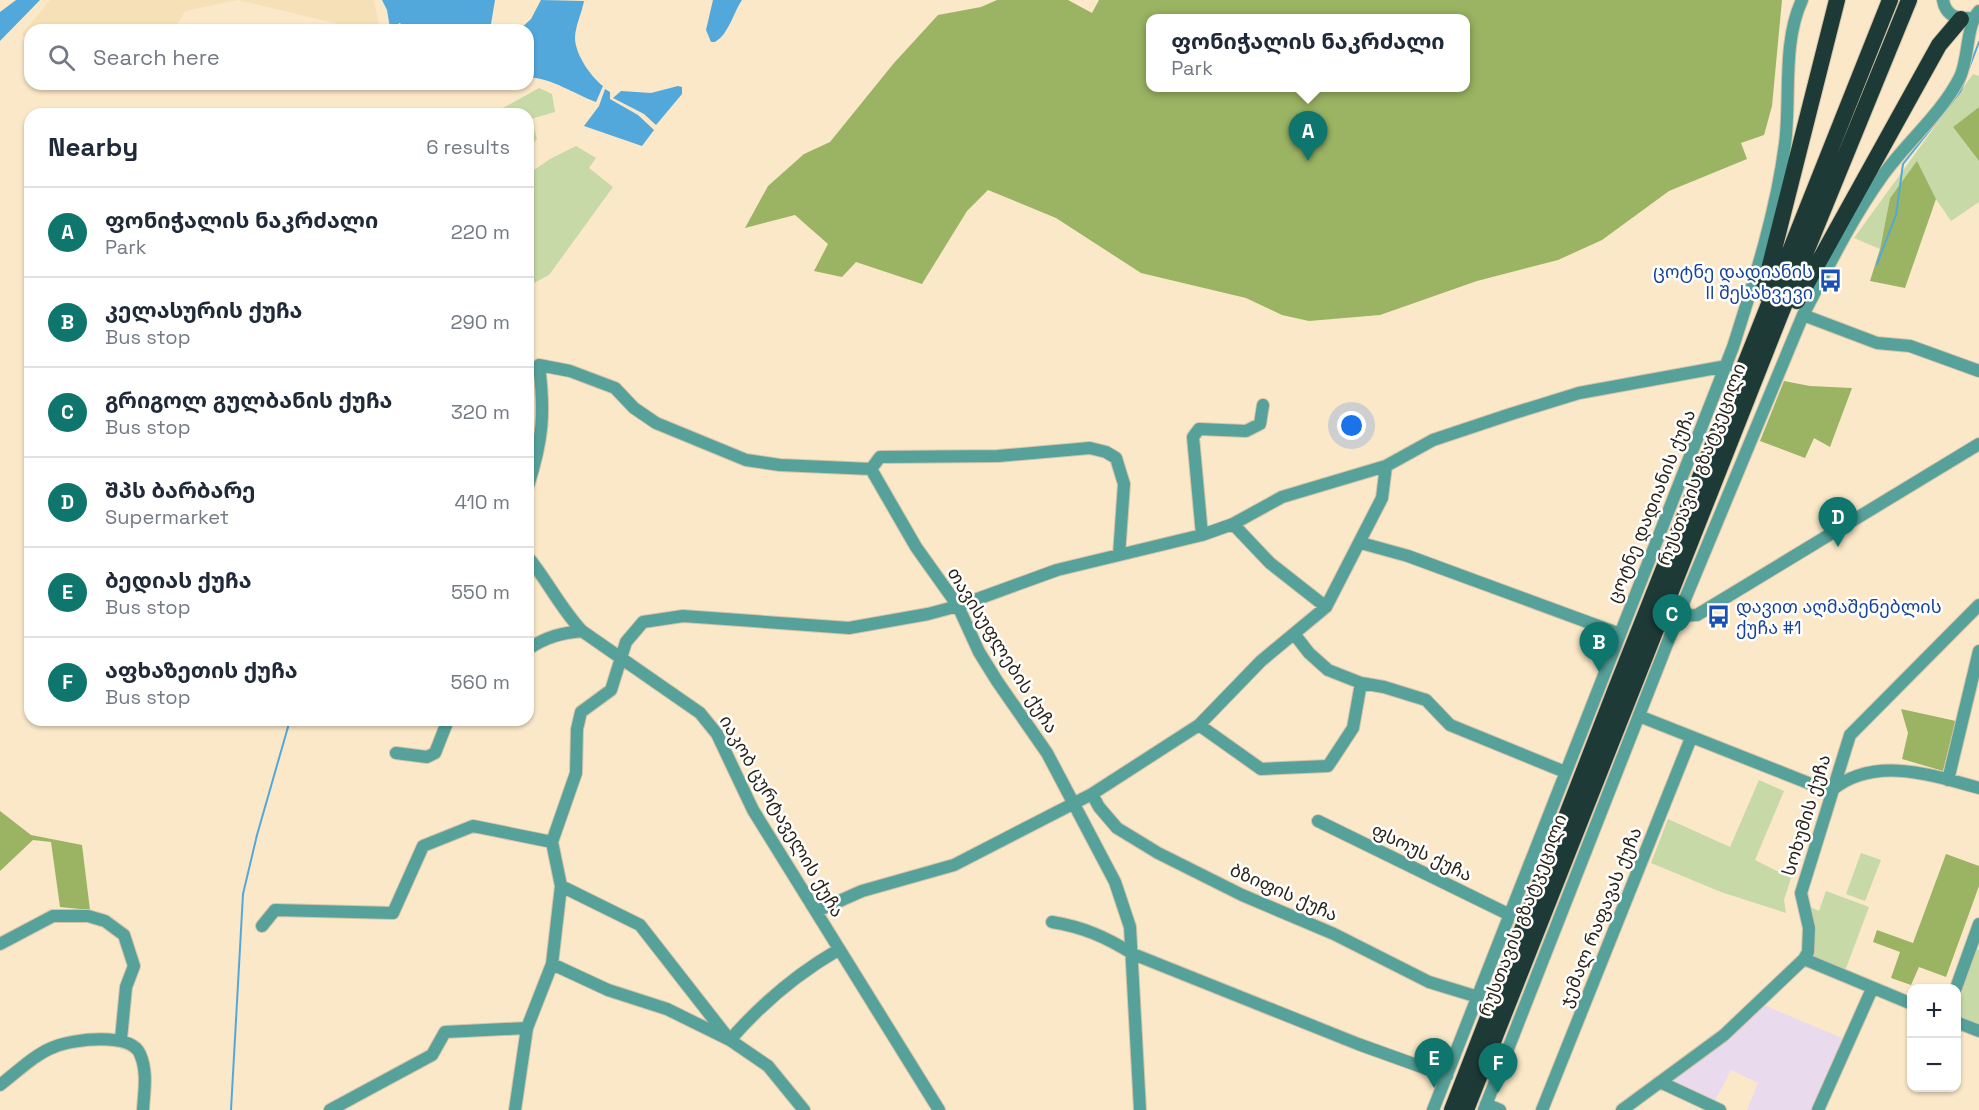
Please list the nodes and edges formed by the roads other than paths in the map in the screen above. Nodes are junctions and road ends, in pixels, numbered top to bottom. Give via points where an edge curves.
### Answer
1 (1802, 0) edge
2 (1837, 0) edge
3 (1890, 0) edge
4 (1942, 1) edge
5 (1907, 4) edge
6 (1970, 16) edge
7 (1803, 315) junction
8 (1727, 366) junction
9 (1759, 370) junction
10 (1979, 371) edge
11 (1738, 380) junction
12 (1263, 405) dead end
13 (1979, 444) edge
14 (534, 464) edge
15 (1386, 466) junction
16 (871, 469) junction
17 (1233, 524) junction
18 (1202, 535) junction
19 (1361, 543) junction
20 (1119, 555) junction
21 (534, 565) edge
22 (1979, 605) edge
23 (958, 606) junction
24 (1326, 607) junction
25 (1678, 616) junction
26 (582, 631) junction
27 (1620, 634) junction
28 (1295, 635) junction
29 (534, 646) edge
30 (1979, 651) edge
31 (621, 658) junction
32 (1361, 683) junction
33 (1638, 716) junction
34 (1199, 725) junction
35 (446, 726) edge
36 (1691, 738) junction
37 (396, 753) dead end
38 (1565, 772) junction
39 (1948, 780) junction
40 (1979, 788) edge
41 (1831, 792) junction
42 (1092, 794) junction
43 (1073, 803) junction
44 (1318, 821) dead end
45 (552, 842) junction
46 (561, 886) junction
47 (817, 912) junction
48 (1510, 915) junction
49 (1052, 922) dead end
50 (1979, 924) edge
51 (262, 926) dead end
52 (0, 944) edge
53 (838, 950) junction
54 (1133, 954) junction
55 (1804, 959) junction
56 (552, 964) junction
57 (1957, 984) edge
58 (1872, 989) junction
59 (1478, 997) junction
60 (1907, 1003) edge
61 (1961, 1024) edge
62 (527, 1028) junction
63 (1979, 1031) edge
64 (121, 1039) junction
65 (730, 1040) junction
66 (1447, 1076) junction
67 (1660, 1082) junction
68 (0, 1085) edge
69 (1485, 1107) edge
70 (143, 1110) edge
71 (330, 1110) edge
72 (515, 1110) edge
73 (804, 1110) edge
74 (939, 1110) edge
75 (1140, 1110) edge
76 (1433, 1110) edge
77 (1452, 1110) edge
78 (1466, 1110) edge
79 (1500, 1110) edge
80 (1542, 1110) edge
81 (1622, 1110) edge
82 (1720, 1110) edge
83 (1818, 1110) edge

1 - 8 street, ცოტნე დადიანის ქუჩა via 1791,38 1782,163 1756,275
2 - 11 highway via 1769,274
3 - 11 highway, რუსთავის გზატკეცილი
4 - 6 street via 1947,11
5 - 9 highway, რუსთავის გზატკეცილი
6 - 7 street via 1968,49 1960,76 1883,175
6 - 9 highway via 1939,45
7 - 10 street via 1877,343 1910,346
7 - 25 street
8 - 15 street via 1579,393 1433,440
8 - 27 street, ცოტნე დადიანის ქუჩა
9 - 78 highway, რუსთავის გზატკეცილი
11 - 77 highway, რუსთავის გზატკეცილი
12 - 18 street via 1260,424 1246,431 1199,429 1193,437
13 - 25 street via 1697,615
14 - 16 street via 544,406 539,365 570,371 615,388 656,423 746,460
15 - 17 street via 1282,497
15 - 19 street via 1382,498
16 - 20 street via 880,457 998,456 1090,448 1106,452 1116,458 1124,484
16 - 23 street, თავისუფლების ქუჩა via 915,547
17 - 18 street
17 - 24 street via 1270,563
18 - 20 street
19 - 24 street
19 - 27 street via 1408,556
20 - 23 street via 1057,570
21 - 26 street
22 - 41 street, სოხუმის ქუჩა via 1858,724 1850,735
23 - 31 street via 849,628 683,616 651,619 633,632
23 - 43 street, თავისუფლების ქუჩა via 979,652 1047,753
24 - 28 street
25 - 33 street
26 - 29 street via 551,636
26 - 31 street, იაკობ ცურტაველის ქუჩა
27 - 38 street, ცოტნე დადიანის ქუჩა
28 - 32 street via 1328,670
28 - 34 street via 1261,661
30 - 39 street
31 - 45 street via 611,690 581,712 576,773
31 - 47 street, იაკობ ცურტაველის ქუჩა via 700,713 717,734 753,810
32 - 34 street via 1353,728 1328,766 1261,769
32 - 38 street via 1425,700 1450,725
33 - 36 street
33 - 69 street
34 - 42 street
35 - 37 street via 435,753 427,757
36 - 41 street
36 - 80 street, ჯემალ რაფავას ქუჩა
38 - 48 street, ცოტნე დადიანის ქუჩა
39 - 40 street
39 - 41 street via 1916,772 1881,771 1863,774
41 - 55 street, სოხუმის ქუჩა via 1801,893 1809,928
42 - 43 street
42 - 59 street, ბზიფის ქუჩა via 1117,828 1158,853 1429,982
43 - 47 street via 954,865 862,891
43 - 54 street, თავისუფლების ქუჩა via 1115,882 1130,927
44 - 48 street, ფსოუს ქუჩა
45 - 46 street
45 - 51 street via 473,826 423,846 393,913 275,910
46 - 56 street
46 - 65 street via 640,925
47 - 53 street, იაკობ ცურტაველის ქუჩა
48 - 59 street, ცოტნე დადიანის ქუჩა
49 - 54 street via 1105,936
50 - 57 street
52 - 64 street via 53,916 88,916 105,921 124,935 134,966 126,987
53 - 65 street via 782,986
53 - 74 street, იაკობ ცურტაველის ქუჩა
54 - 66 street
54 - 75 street, თავისუფლების ქუჩა
55 - 58 street
55 - 67 street via 1724,1035
56 - 62 street
56 - 65 street via 608,990 667,1009
58 - 60 street
58 - 83 street
59 - 66 street, ცოტნე დადიანის ქუჩა
61 - 63 street
62 - 71 street via 445,1032 432,1055
62 - 72 street
64 - 68 street via 54,1047
64 - 70 street via 133,1044 140,1053 145,1073
65 - 73 street via 768,1066
66 - 76 street, ცოტნე დადიანის ქუჩა
67 - 81 street
67 - 82 street
69 - 79 street

